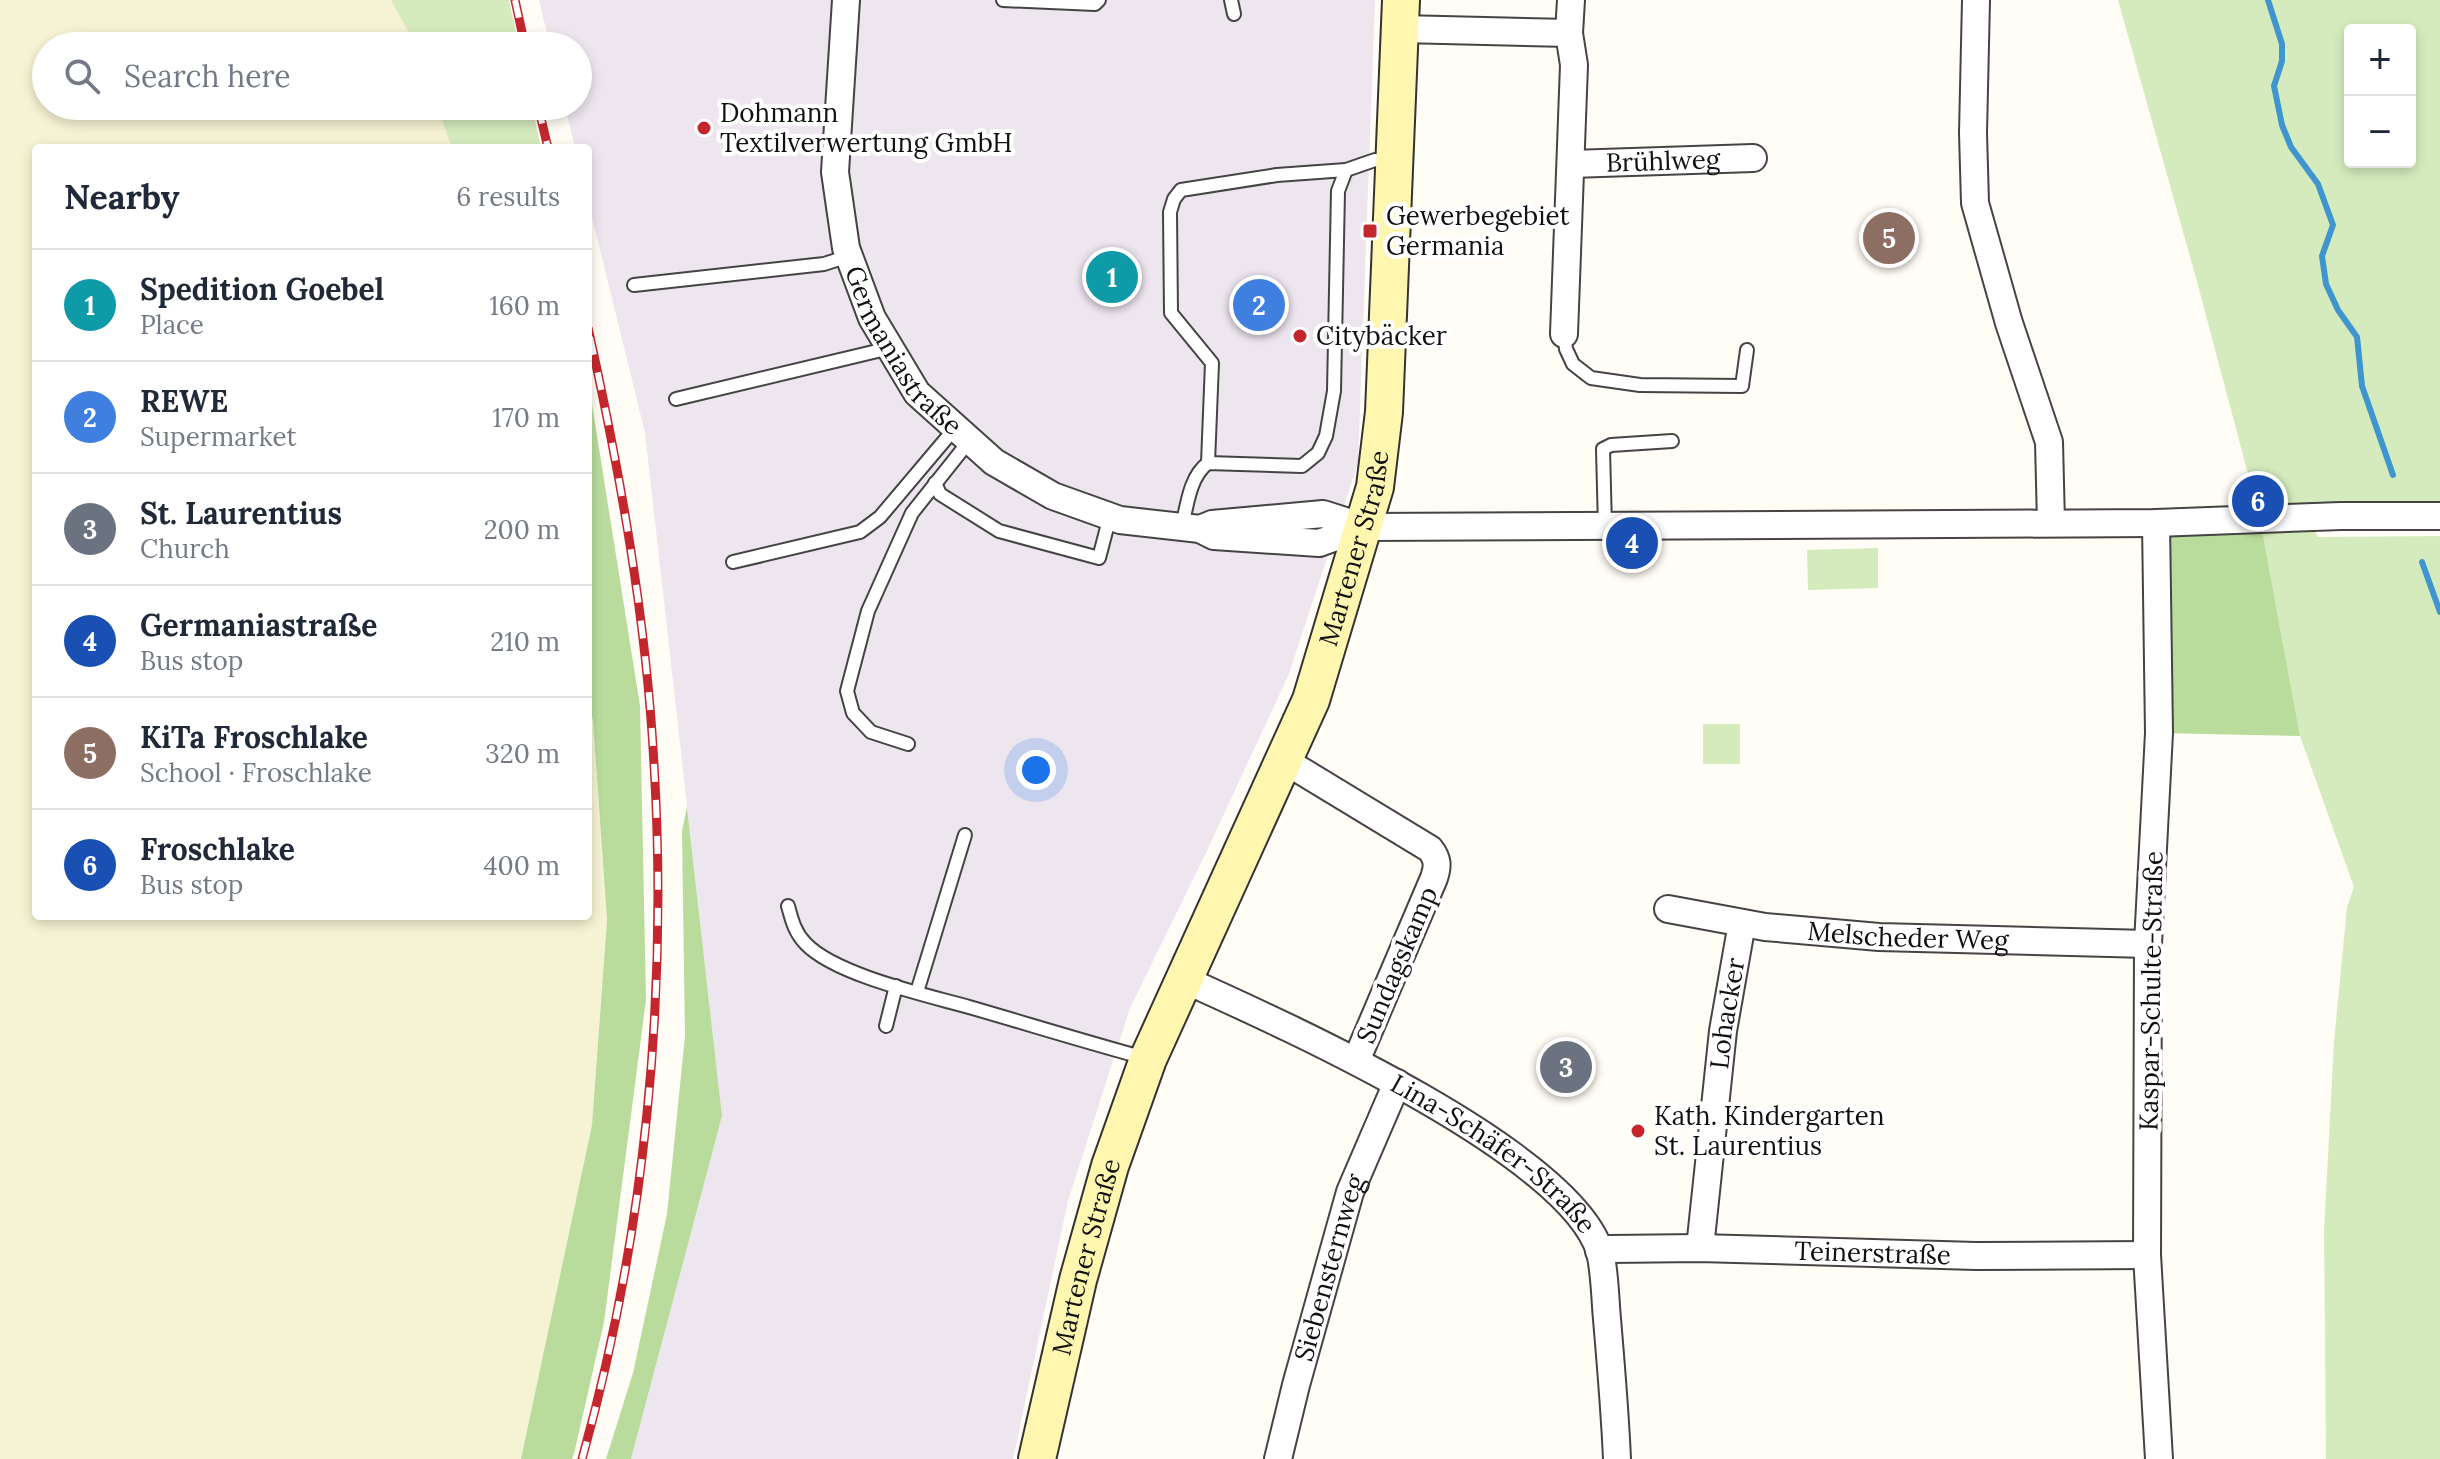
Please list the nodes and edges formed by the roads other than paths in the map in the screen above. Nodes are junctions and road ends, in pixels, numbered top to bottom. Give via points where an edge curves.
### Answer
1 (846, 0) edge
2 (1003, 0) edge
3 (1099, 0) edge
4 (1231, 0) edge
5 (1571, 0) edge
6 (1976, 0) edge
7 (1234, 14) dead end
8 (1401, 14) edge
9 (1569, 33) junction
10 (1753, 158) dead end
11 (1396, 161) junction
12 (1571, 164) junction
13 (1346, 170) junction
14 (849, 256) junction
15 (634, 285) dead end
16 (1564, 334) joint
17 (890, 348) junction
18 (1747, 350) dead end
19 (676, 399) dead end
20 (963, 434) junction
21 (1672, 441) dead end
22 (1208, 463) junction
23 (935, 483) junction
24 (1110, 516) junction
25 (2440, 516) edge
26 (2051, 523) junction
27 (2156, 523) junction
28 (1364, 527) junction
29 (1605, 527) junction
30 (1191, 528) junction
31 (733, 562) dead end
32 (908, 744) dead end
33 (1285, 761) junction
34 (965, 835) dead end
35 (788, 906) dead end
36 (1668, 909) dead end
37 (1742, 923) junction
38 (2148, 944) junction
39 (1183, 979) junction
40 (896, 986) junction
41 (917, 992) junction
42 (886, 1026) dead end
43 (1148, 1059) junction
44 (1356, 1061) junction
45 (1397, 1083) junction
46 (1700, 1248) junction
47 (1599, 1251) junction
48 (2147, 1255) junction
49 (1037, 1459) edge
50 (1278, 1459) edge
51 (1617, 1459) edge
52 (2159, 1459) edge

1 - 14 street, Germaniastraße via 835,172
2 - 3 lane
4 - 7 lane
5 - 9 street, Brühlweg
6 - 26 street via 1975,203 2049,442
8 - 9 street
8 - 11 street, Martener Straße
9 - 12 street, Brühlweg via 1574,65
10 - 12 street, Brühlweg
11 - 13 lane via 1375,160
11 - 28 street, Martener Straße via 1384,412
12 - 16 street, Brühlweg
13 - 22 lane via 1338,191 1334,391 1318,453 1302,466
13 - 22 lane via 1181,190 1174,199 1171,313 1212,363
14 - 15 lane via 824,264
14 - 17 street, Germaniastraße via 872,318
16 - 18 lane via 1573,364 1591,378 1640,385 1742,386
17 - 19 lane
17 - 20 street, Germaniastraße via 917,393
20 - 23 lane
20 - 24 street, Germaniastraße via 994,462 1053,496
20 - 31 lane via 860,532
21 - 29 lane via 1603,449
22 - 30 lane via 1199,469 1189,497
23 - 24 lane via 940,494 999,531 1099,558
23 - 32 lane via 912,513 868,611 847,691 853,713 871,732
24 - 30 street, Germaniastraße
25 - 27 street, Germaniastraße
26 - 27 street, Germaniastraße
26 - 29 street, Germaniastraße
27 - 38 street, Kaspar-Schulte-Straße via 2159,733
28 - 29 street, Germaniastraße
28 - 30 street, Germaniastraße via 1319,543 1214,536
28 - 33 street, Martener Straße via 1311,700
33 - 39 street, Martener Straße
33 - 44 street, Sundagskamp via 1436,856 1434,878
34 - 41 lane
35 - 40 lane via 794,929 823,958
36 - 37 street, Melscheder Weg
37 - 38 street, Melscheder Weg via 1879,937
37 - 46 street, Lohacker via 1723,1031
38 - 48 street, Kaspar-Schulte-Straße
39 - 43 street, Martener Straße
39 - 44 street, Lina-Schäfer-Straße
40 - 41 lane
40 - 42 lane
41 - 43 lane
43 - 49 street, Martener Straße via 1078,1280
44 - 45 street, Lina-Schäfer-Straße
45 - 47 street, Lina-Schäfer-Straße via 1563,1196
45 - 50 street, Siebensternweg via 1350,1192
46 - 47 street, Teinerstraße
46 - 48 street, Teinerstraße
47 - 51 street, Lina-Schäfer-Straße
48 - 52 street, Kaspar-Schulte-Straße

